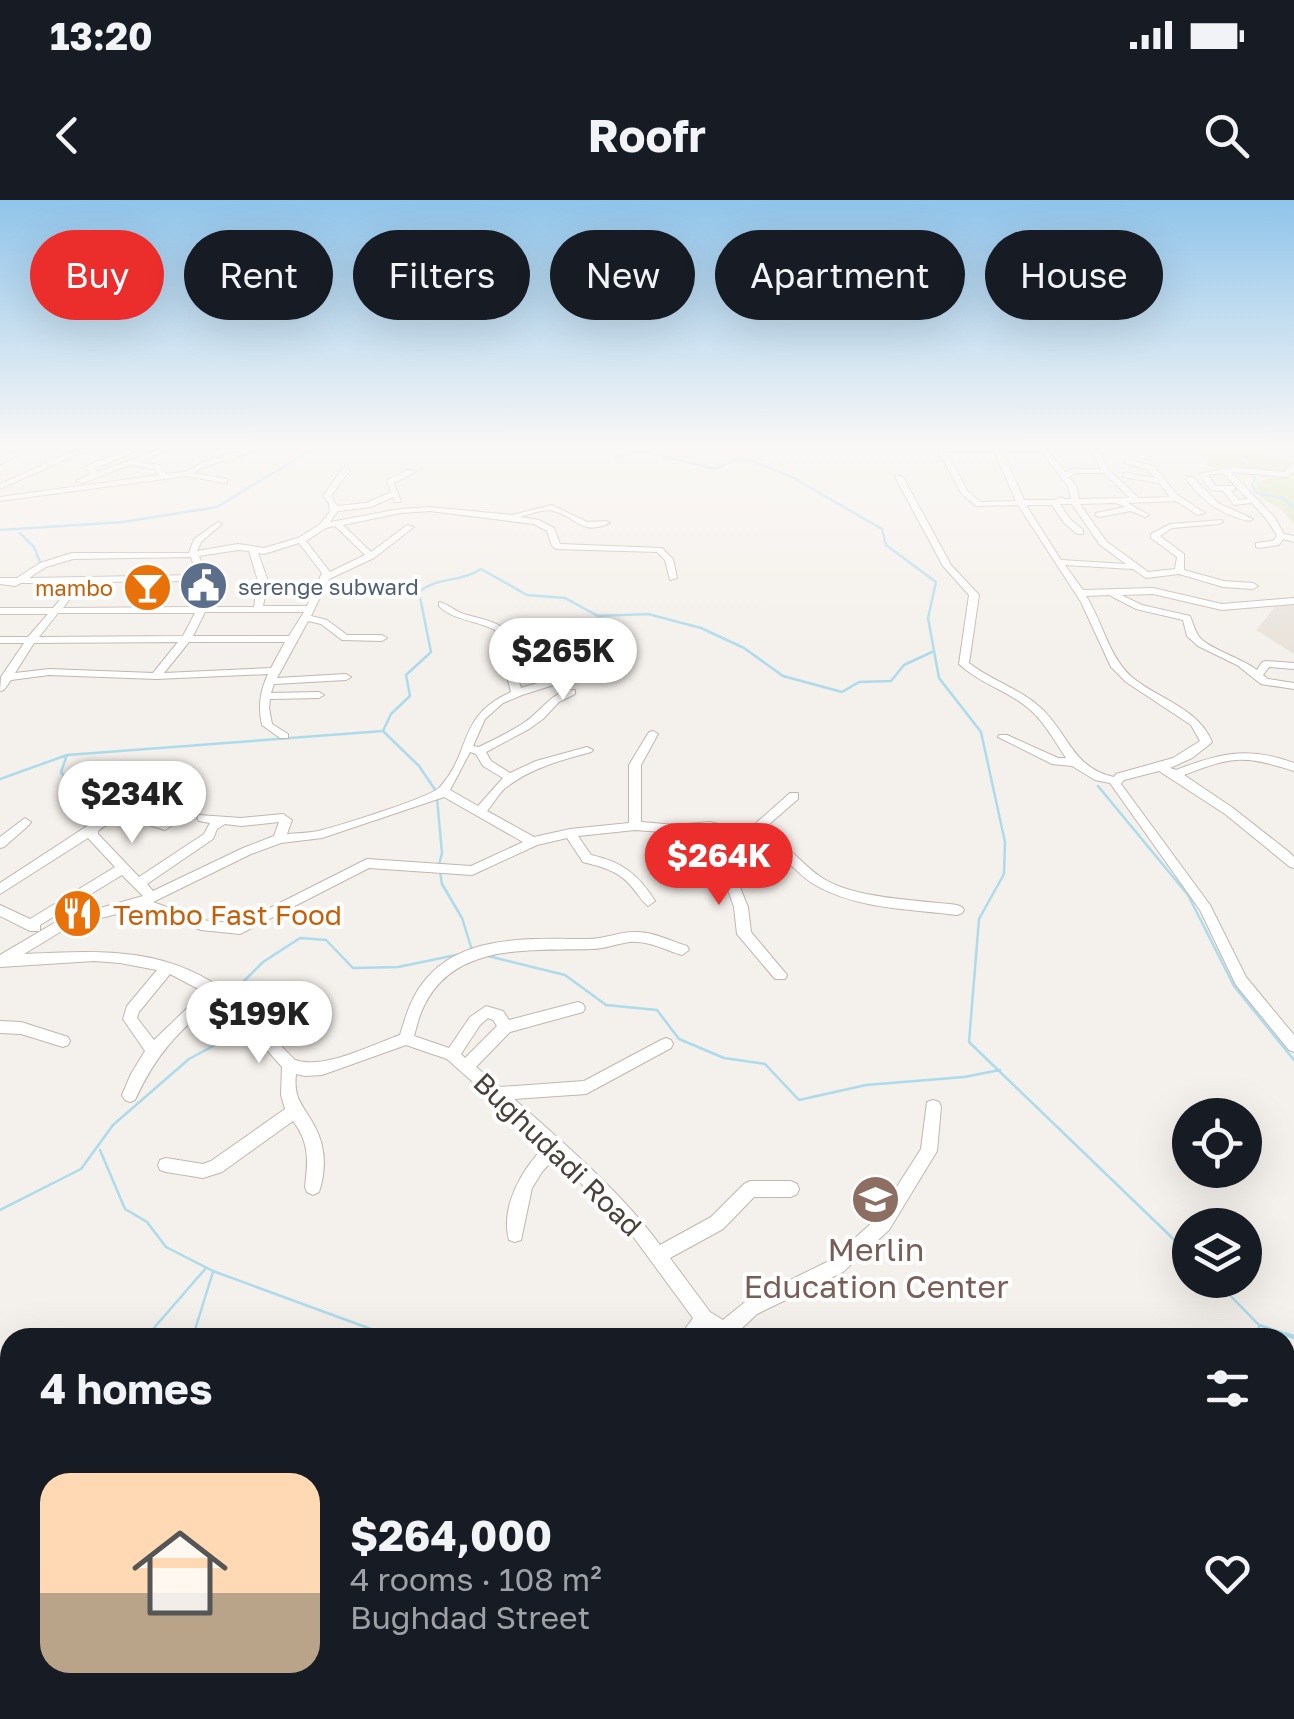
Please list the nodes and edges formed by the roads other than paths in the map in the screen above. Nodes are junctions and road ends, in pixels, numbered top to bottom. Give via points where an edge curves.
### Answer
1 (330, 516) edge
2 (374, 516) edge
3 (483, 516) edge
4 (510, 516) edge
5 (567, 516) edge
6 (920, 516) edge
7 (1029, 516) edge
8 (1063, 516) edge
9 (1086, 516) edge
10 (1207, 516) edge
11 (1239, 516) edge
12 (1263, 516) edge
13 (492, 517) joint
14 (505, 517) junction
15 (1249, 520) dead end
16 (606, 522) dead end
17 (337, 523) junction
18 (218, 524) dead end
19 (323, 526) junction
20 (410, 528) dead end
21 (1080, 532) dead end
22 (1280, 538) junction
23 (1294, 539) edge
24 (301, 540) junction
25 (1259, 545) dead end
26 (1294, 548) edge
27 (253, 552) junction
28 (192, 555) junction
29 (371, 556) junction
30 (1062, 562) junction
31 (1133, 566) junction
32 (1178, 572) junction
33 (326, 577) junction
34 (204, 578) junction
35 (673, 578) dead end
36 (0, 582) edge
37 (16, 582) junction
38 (80, 582) junction
39 (1252, 586) dead end
40 (1081, 593) junction
41 (1113, 594) junction
42 (1294, 601) edge
43 (442, 604) dead end
44 (198, 607) junction
45 (57, 609) junction
46 (258, 609) junction
47 (0, 611) edge
48 (306, 613) junction
49 (188, 638) junction
50 (382, 638) dead end
51 (292, 639) junction
52 (0, 640) edge
53 (32, 640) junction
54 (611, 653) dead end
55 (1294, 666) edge
56 (156, 676) junction
57 (274, 676) junction
58 (346, 677) dead end
59 (1257, 677) junction
60 (2, 685) edge
61 (1294, 686) edge
62 (571, 692) dead end
63 (517, 694) junction
64 (319, 695) dead end
65 (268, 696) junction
66 (653, 734) dead end
67 (284, 736) dead end
68 (1003, 737) dead end
69 (475, 750) junction
70 (587, 750) dead end
71 (1073, 762) junction
72 (1160, 767) junction
73 (1294, 768) edge
74 (1176, 774) junction
75 (512, 780) junction
76 (1115, 781) junction
77 (444, 792) junction
78 (794, 796) dead end
79 (478, 812) junction
80 (203, 818) dead end
81 (221, 821) junction
82 (26, 822) dead end
83 (165, 826) dead end
84 (634, 826) junction
85 (92, 830) junction
86 (570, 833) junction
87 (749, 836) junction
88 (280, 839) junction
89 (533, 842) junction
90 (0, 844) edge
91 (1294, 864) edge
92 (124, 868) junction
93 (3, 883) edge
94 (140, 883) junction
95 (147, 900) junction
96 (648, 901) dead end
97 (957, 910) dead end
98 (3, 916) edge
99 (31, 924) junction
100 (45, 932) junction
101 (682, 950) dead end
102 (2, 961) edge
103 (168, 966) junction
104 (780, 976) dead end
105 (213, 992) junction
106 (578, 1008) dead end
107 (0, 1027) edge
108 (506, 1028) junction
109 (406, 1039) junction
110 (63, 1041) dead end
111 (666, 1044) dead end
112 (1294, 1046) edge
113 (154, 1050) junction
114 (452, 1055) junction
115 (290, 1065) junction
116 (467, 1066) junction
117 (500, 1094) junction
118 (130, 1095) dead end
119 (934, 1106) dead end
120 (293, 1112) junction
121 (555, 1147) junction
122 (166, 1165) dead end
123 (313, 1187) dead end
124 (791, 1189) dead end
125 (515, 1234) dead end
126 (658, 1255) junction
127 (704, 1318) junction
128 (696, 1328) edge
129 (720, 1328) edge
130 (734, 1328) edge

1 - 19 street
2 - 17 street
3 - 13 street
4 - 14 street
5 - 16 street via 594,526
6 - 71 street via 947,566 974,593 964,664 1034,707
7 - 30 street
8 - 21 street
9 - 31 street via 1107,547
10 - 32 street via 1224,524 1156,532 1157,541 1180,556
11 - 15 street
12 - 22 street
13 - 14 street
14 - 35 street via 544,524 556,546 659,550
17 - 19 street
17 - 29 street
18 - 28 street via 197,541
19 - 24 street
20 - 29 street
22 - 23 street
22 - 25 street
22 - 26 street
24 - 27 street
24 - 33 street
27 - 28 street via 238,546
27 - 46 street via 263,581
28 - 34 street
28 - 37 street via 72,556
29 - 33 street
30 - 31 street
30 - 40 street
31 - 32 street via 1152,576
32 - 39 street
33 - 48 street
34 - 38 street
34 - 44 street via 208,596
36 - 37 street
37 - 38 street
38 - 45 street
40 - 41 street
40 - 72 street via 1120,671 1140,692 1195,720 1205,733 1197,750
41 - 42 street via 1153,591 1222,606
41 - 59 street via 1187,618 1194,639
43 - 63 street via 452,614 482,618 499,629
44 - 45 street
44 - 46 street
44 - 49 street
45 - 47 street
45 - 53 street
46 - 48 street
48 - 50 street via 345,638
48 - 51 street
49 - 51 street
49 - 53 street
49 - 56 street
51 - 57 street
52 - 53 street
53 - 60 street
54 - 63 street via 574,678
55 - 59 street via 1266,664
56 - 57 street
56 - 60 street via 80,672
57 - 58 street
57 - 65 street
59 - 61 street
62 - 69 street via 553,698 536,719
63 - 69 street via 482,715
64 - 65 street
65 - 67 street via 264,718
66 - 84 street via 635,765
68 - 71 street
69 - 75 street
69 - 77 street
70 - 75 street via 535,764
71 - 76 street
72 - 74 street
72 - 76 street
73 - 74 street via 1253,753
74 - 91 street
75 - 79 street
76 - 112 street via 1204,908 1241,981
77 - 79 street
77 - 88 street via 318,834
78 - 87 street
79 - 89 street
80 - 81 street
81 - 88 street via 283,818
81 - 94 street
82 - 90 street
83 - 85 street via 128,814
84 - 86 street
84 - 87 street via 710,826
85 - 92 street
85 - 93 street
86 - 89 street
86 - 96 street via 588,859 629,874
87 - 97 street via 778,845 819,882 853,896
87 - 104 street via 728,878 740,900 744,934
88 - 95 street
89 - 95 street via 472,871 367,863 240,929 201,926
92 - 94 street
92 - 99 street
94 - 95 street
95 - 100 street
98 - 99 street
99 - 100 street
100 - 102 street
101 - 109 street via 630,937 464,955 417,1002
102 - 103 street via 126,956
103 - 105 street
103 - 113 street via 130,1019
105 - 113 street
105 - 115 street
106 - 108 street
107 - 110 street
108 - 114 street via 498,1015 486,1012
108 - 116 street
109 - 114 street, Bughudadi Road
109 - 115 street via 322,1068
111 - 117 street via 586,1087
113 - 118 street
114 - 116 street, Bughudadi Road
115 - 120 street via 286,1091
116 - 117 street, Bughudadi Road
117 - 121 street, Bughudadi Road
119 - 130 street via 928,1151 883,1224 837,1266 751,1308
120 - 122 street via 216,1167
120 - 123 street via 315,1146
121 - 125 street via 524,1180
121 - 126 street, Bughudadi Road
124 - 126 street via 750,1189 717,1223
126 - 127 street, Bughudadi Road
127 - 128 street
127 - 129 street, Bughudadi Road

